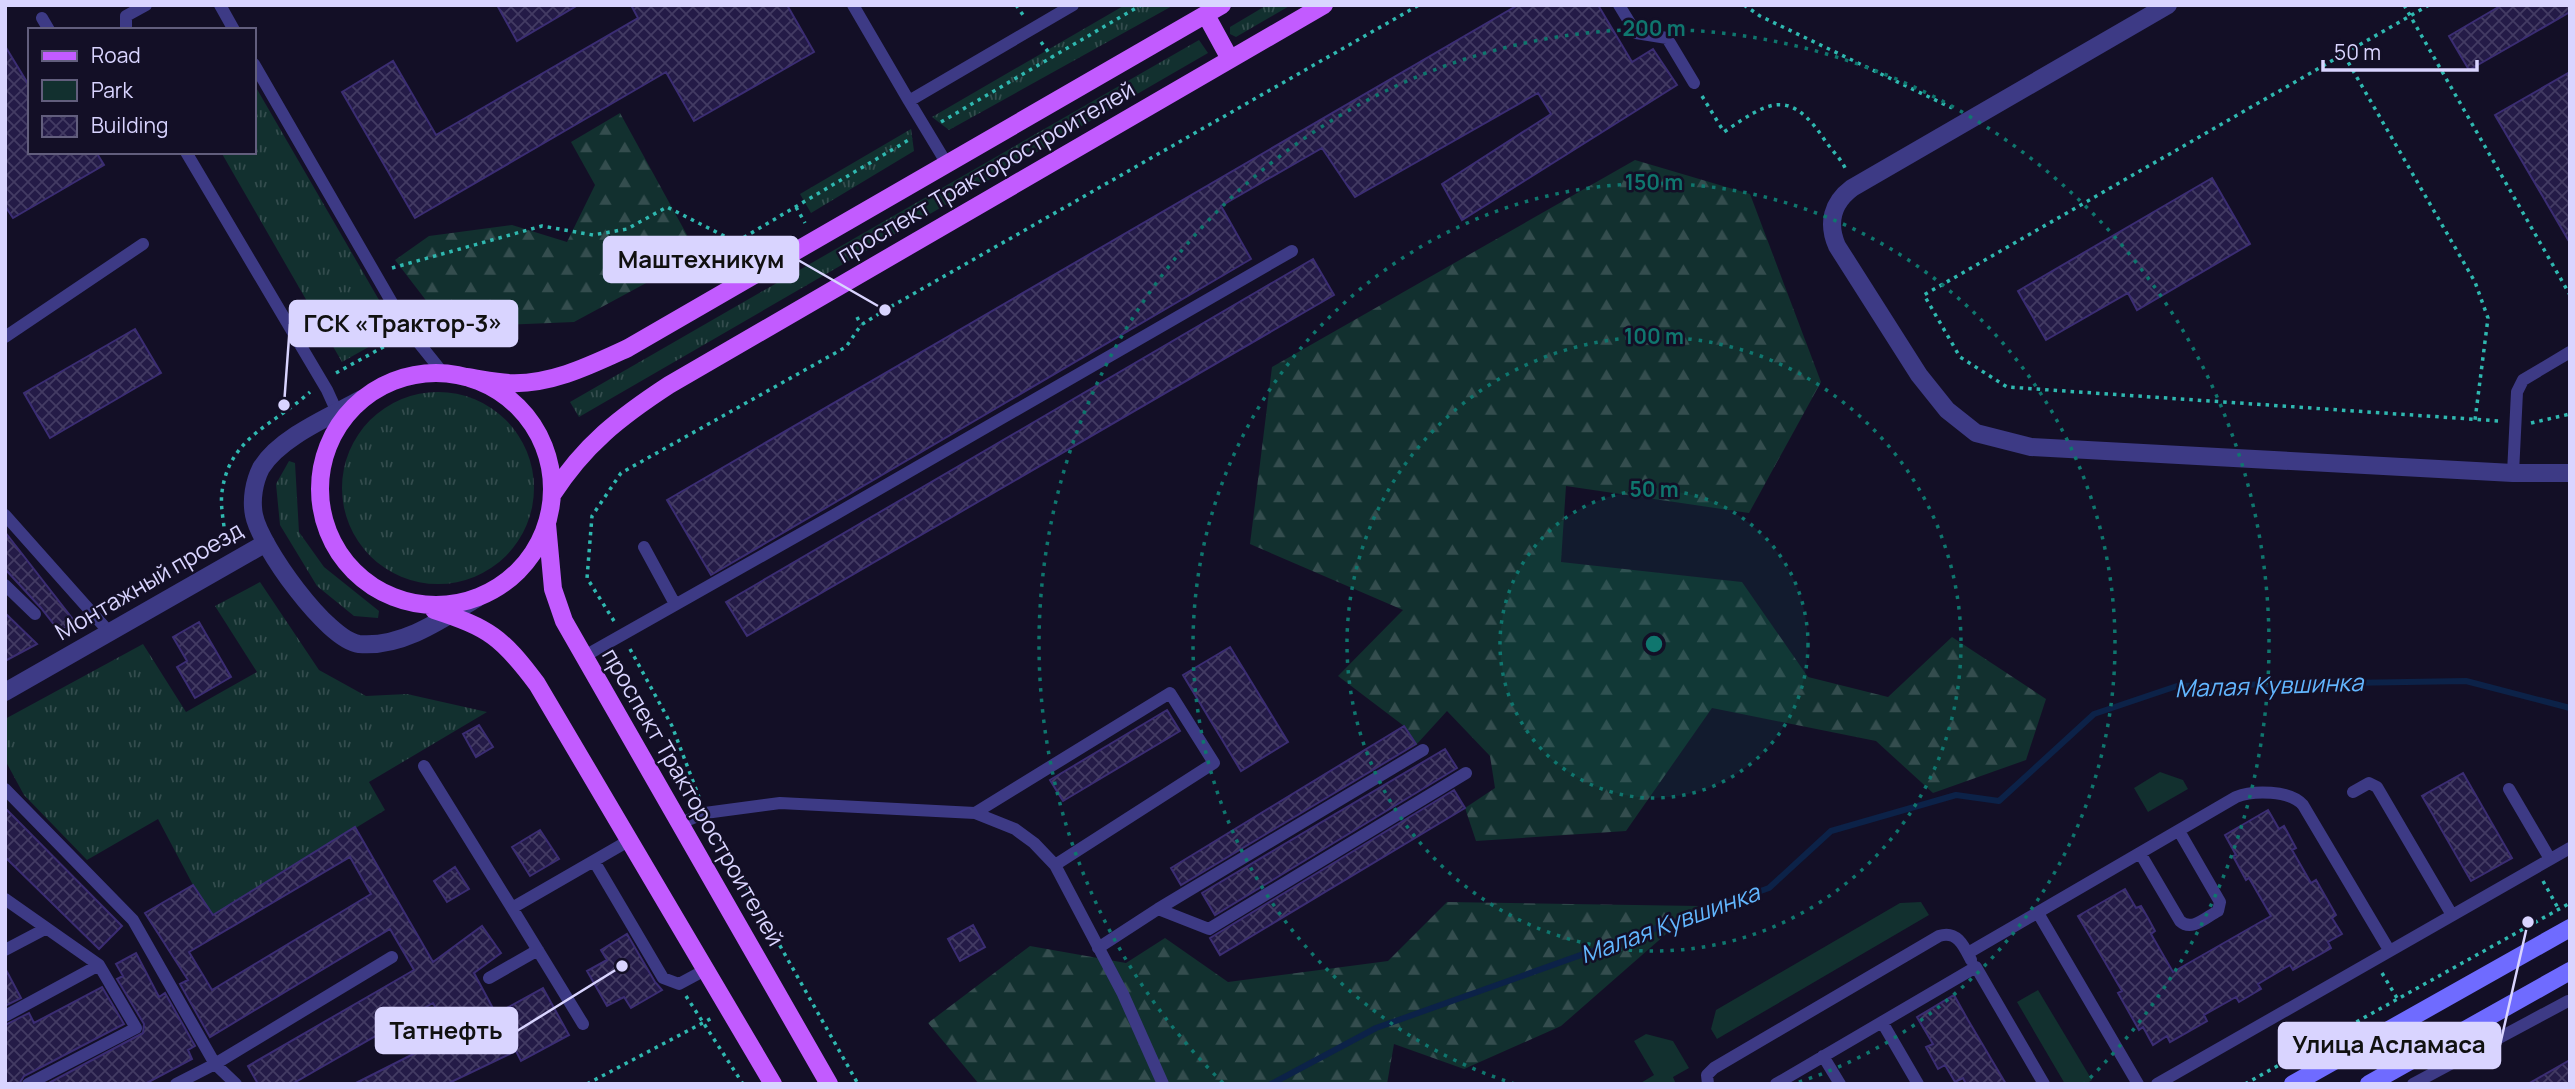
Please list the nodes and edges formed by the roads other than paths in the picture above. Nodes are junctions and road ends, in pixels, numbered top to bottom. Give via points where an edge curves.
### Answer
1 (146, 5) edge
2 (220, 5) edge
3 (853, 5) edge
4 (1073, 5) edge
5 (1222, 5) edge
6 (1324, 5) edge
7 (1619, 5) edge
8 (2168, 5) edge
9 (1203, 10) edge
10 (126, 28) edge
11 (233, 28) edge
12 (1230, 59) junction
13 (256, 67) edge
14 (1694, 82) road end
15 (909, 101) junction
16 (187, 154) edge
17 (947, 164) junction
18 (143, 244) dead end
19 (1292, 251) dead end
20 (5, 337) edge
21 (2570, 352) edge
22 (443, 373) junction
23 (466, 377) junction
24 (337, 419) junction
25 (2512, 473) junction
26 (2570, 473) edge
27 (552, 495) junction
28 (5, 515) edge
29 (547, 524) junction
30 (265, 543) junction
31 (644, 547) dead end
32 (5, 585) edge
33 (477, 598) junction
34 (676, 604) junction
35 (422, 606) junction
36 (35, 614) dead end
37 (450, 615) junction
38 (110, 633) junction
39 (583, 657) junction
40 (5, 692) edge
41 (1423, 750) dead end
42 (424, 765) dead end
43 (1466, 773) dead end
44 (5, 789) edge
45 (2510, 789) dead end
46 (2353, 792) dead end
47 (975, 813) junction
48 (681, 823) junction
49 (2179, 831) junction
50 (630, 840) junction
51 (2570, 848) edge
52 (2140, 853) junction
53 (2550, 859) junction
54 (594, 861) junction
55 (1055, 865) junction
56 (5, 900) edge
57 (512, 908) junction
58 (1158, 909) junction
59 (2038, 913) junction
60 (2452, 915) junction
61 (45, 929) junction
62 (2570, 929) edge
63 (1098, 948) junction
64 (5, 950) edge
65 (538, 950) junction
66 (2389, 950) junction
67 (1968, 953) junction
68 (392, 957) dead end
69 (99, 965) junction
70 (1976, 967) junction
71 (705, 970) junction
72 (2563, 975) edge
73 (489, 978) dead end
74 (2569, 1002) edge
75 (5, 1016) edge
76 (1882, 1022) junction
77 (583, 1024) dead end
78 (1823, 1056) junction
79 (215, 1064) junction
80 (771, 1081) edge
81 (28, 1084) edge
82 (176, 1084) edge
83 (236, 1084) edge
84 (829, 1084) edge
85 (1163, 1084) edge
86 (1708, 1084) edge
87 (1776, 1084) edge
88 (1840, 1084) edge
89 (1918, 1084) edge
90 (2044, 1084) edge
91 (2138, 1084) edge
92 (2157, 1084) edge
93 (2293, 1084) edge
94 (2368, 1084) edge
95 (2413, 1084) edge

1 - 10 lane via 126,16
2 - 11 lane
3 - 15 lane
4 - 15 lane
5 - 9 main road, проспект Тракторостроителей
6 - 12 main road, проспект Тракторостроителей
7 - 14 lane via 1636,33 1667,38
8 - 25 street via 1839,199 1832,215 1832,236 1919,375 1947,410 1976,433 2031,447
9 - 12 main road
9 - 17 main road, проспект Тракторостроителей
12 - 27 main road, проспект Тракторостроителей via 631,409 602,432
13 - 22 lane via 410,332
15 - 17 lane
16 - 24 lane via 322,381
17 - 23 main road, проспект Тракторостроителей via 584,369 510,383
18 - 20 lane
19 - 34 lane
21 - 25 lane via 2533,371 2517,392
22 - 23 main road
22 - 24 main road via 388,383
23 - 27 main road via 495,389 520,409 538,434 550,463
24 - 30 street via 304,430 262,468 253,505
24 - 35 main road via 321,478 322,510 332,540 350,567 375,587
25 - 26 street
27 - 29 main road
28 - 38 lane
29 - 33 main road via 516,573
29 - 39 main road, проспект Тракторостроителей via 553,589
30 - 37 street, Монтажный проезд via 314,612 334,632 357,644 386,643
30 - 38 street, Монтажный проезд
31 - 34 lane
32 - 36 lane
33 - 35 main road via 451,606
33 - 37 street, Монтажный проезд
34 - 39 lane
35 - 37 main road
37 - 50 main road via 488,632 514,654 537,684
38 - 40 street, Монтажный проезд
39 - 48 main road, проспект Тракторостроителей
41 - 58 lane
42 - 57 lane
43 - 58 lane via 1209,929
44 - 79 lane via 133,920
45 - 53 lane
46 - 60 lane via 2370,783 2378,787
47 - 48 lane via 780,803 705,813
47 - 55 lane via 1015,830
47 - 55 lane via 1170,693 1214,763
48 - 84 main road, проспект Тракторостроителей
49 - 52 lane
49 - 52 lane via 2220,902 2218,911 2191,926 2182,924
49 - 66 lane via 2247,793 2297,799
50 - 54 lane
50 - 71 main road
51 - 53 lane
52 - 59 lane
53 - 60 lane
54 - 57 lane
54 - 71 lane via 663,978 679,984
55 - 63 lane
56 - 61 lane
57 - 65 lane
58 - 63 lane
59 - 67 lane
59 - 91 lane
60 - 66 lane
61 - 64 lane
61 - 69 lane
62 - 93 street
63 - 85 lane
65 - 73 lane
65 - 77 lane
66 - 92 lane
67 - 70 lane
67 - 86 lane via 1956,937 1939,936 1714,1068 1707,1076
68 - 79 lane
69 - 75 lane
69 - 81 lane via 136,1028
70 - 76 lane
70 - 90 lane
71 - 80 main road
72 - 74 lane
72 - 94 street
74 - 95 lane
76 - 78 lane
76 - 89 lane
78 - 87 lane
78 - 88 lane
79 - 82 lane
79 - 83 lane

